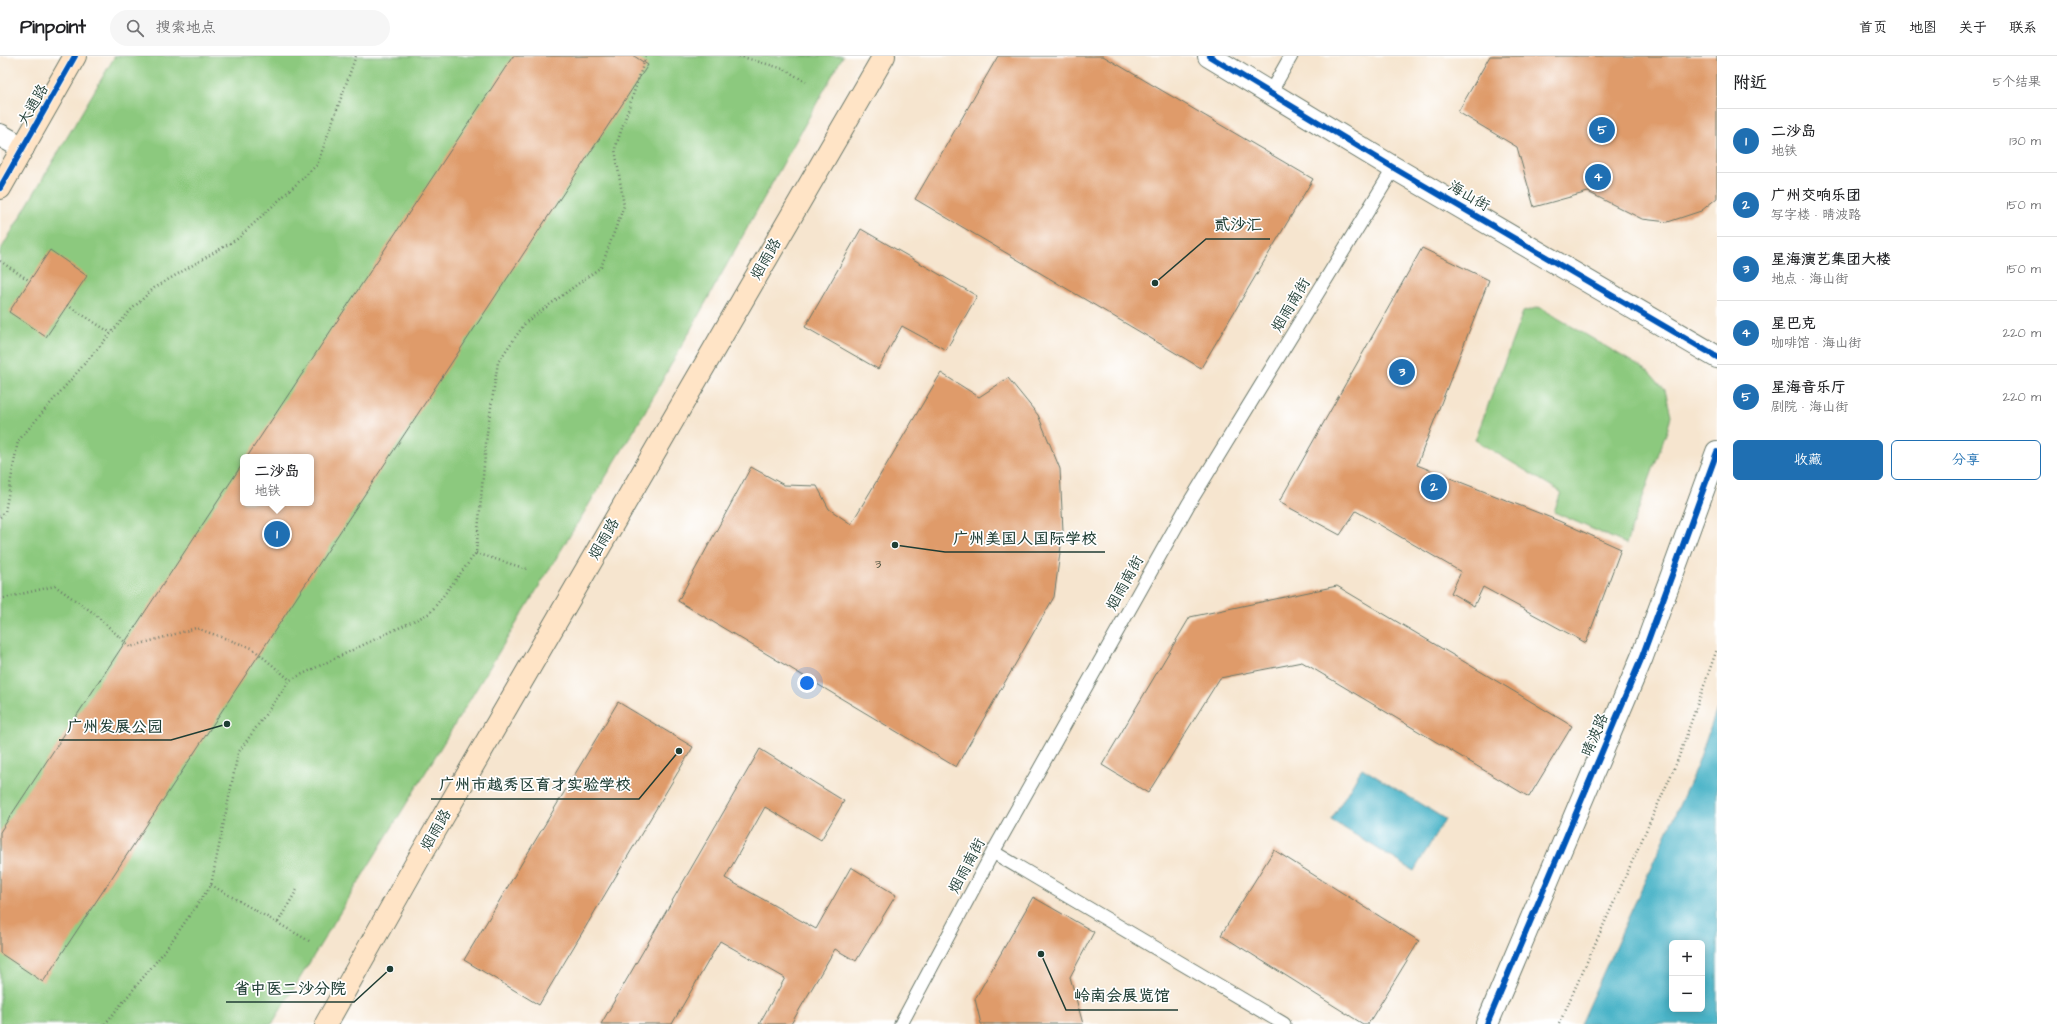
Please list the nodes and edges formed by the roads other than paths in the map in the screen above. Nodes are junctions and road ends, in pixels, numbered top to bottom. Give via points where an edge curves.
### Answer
1 (76, 56) edge
2 (884, 56) edge
3 (1209, 56) edge
4 (1291, 56) edge
5 (1270, 93) junction
6 (0, 135) edge
7 (23, 148) junction
8 (1394, 168) junction
9 (0, 188) edge
10 (1717, 357) edge
11 (1717, 452) edge
12 (993, 852) junction
13 (326, 1024) edge
14 (901, 1024) edge
15 (1284, 1024) edge
16 (1487, 1024) edge

1 - 7 main road, 大通路
2 - 13 main road, 烟雨路 via 418,860
3 - 5 street, 海山街
4 - 5 lane
5 - 8 street, 海山街
6 - 7 street
7 - 9 main road, 大通路
8 - 10 street, 海山街
8 - 12 lane, 烟雨南街 via 1188,505
11 - 16 street, 晴波路 via 1642,657
12 - 14 lane, 烟雨南街
12 - 15 lane

